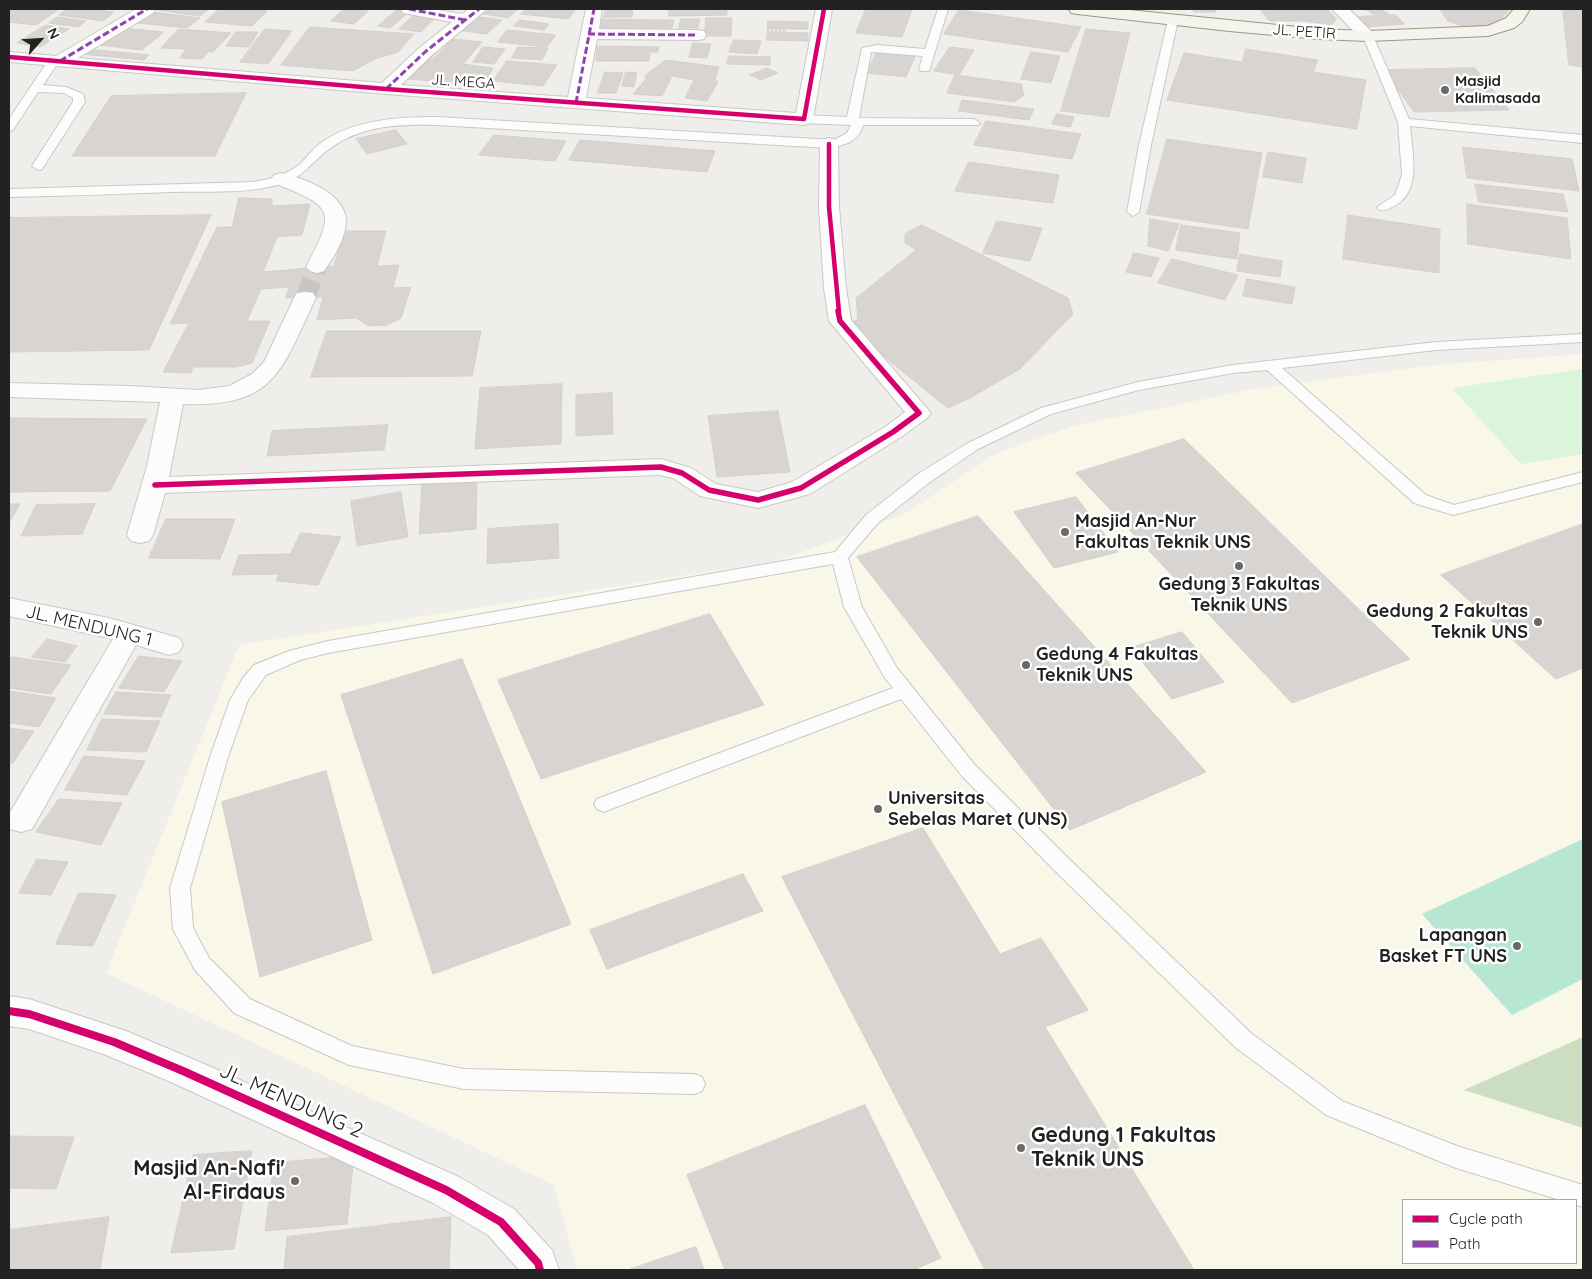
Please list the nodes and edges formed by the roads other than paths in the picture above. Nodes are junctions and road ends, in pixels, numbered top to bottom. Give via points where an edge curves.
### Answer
1 (147, 9) edge
2 (409, 9) edge
3 (480, 9) edge
4 (594, 9) edge
5 (824, 9) edge
6 (943, 9) edge
7 (1077, 9) edge
8 (1340, 9) edge
9 (1522, 9) edge
10 (465, 20) junction
11 (1173, 20) junction
12 (588, 34) junction
13 (698, 35) dead end
14 (1368, 36) junction
15 (930, 53) junction
16 (9, 57) edge
17 (57, 60) junction
18 (925, 69) dead end
19 (35, 88) junction
20 (386, 89) junction
21 (576, 103) junction
22 (804, 119) junction
23 (854, 122) junction
24 (1404, 122) junction
25 (974, 123) dead end
26 (9, 126) edge
27 (1583, 139) edge
28 (829, 144) junction
29 (38, 166) dead end
30 (281, 179) junction
31 (9, 193) edge
32 (1383, 207) dead end
33 (1133, 212) dead end
34 (317, 268) tunnel mouth
35 (304, 298) tunnel mouth
36 (1583, 338) edge
37 (1270, 365) junction
38 (9, 390) edge
39 (173, 396) junction
40 (1583, 477) edge
41 (155, 484) junction
42 (140, 535) dead end
43 (840, 556) junction
44 (9, 607) edge
45 (129, 634) junction
46 (169, 645) dead end
47 (905, 690) junction
48 (604, 804) dead end
49 (21, 820) dead end
50 (9, 1011) edge
51 (694, 1084) dead end
52 (1583, 1196) edge
53 (539, 1267) edge

1 - 17 street
2 - 10 street
3 - 10 street
4 - 12 street
5 - 22 street
6 - 15 lane
7 - 11 main road, JL. PETIR
8 - 14 street
9 - 14 main road, JL. PETIR via 1511,24 1488,32
10 - 20 street
11 - 14 main road, JL. PETIR
11 - 33 lane
12 - 13 street
12 - 21 street
14 - 24 lane
15 - 18 lane
15 - 23 lane via 866,50
16 - 17 street, JL. MEGA
17 - 19 lane
17 - 20 street, JL. MEGA
19 - 26 lane
19 - 29 lane via 66,90 79,96 79,102
20 - 21 street, JL. MEGA
21 - 22 street, JL. MEGA
22 - 23 lane
23 - 25 lane
23 - 28 lane via 856,130 849,139
24 - 27 lane
24 - 32 lane via 1408,175 1402,198
28 - 30 lane via 398,121 341,136 300,170
28 - 41 street via 829,207 840,321 919,413 801,488 758,500 709,490 682,473 661,467
30 - 31 lane via 240,188
30 - 34 street via 330,202 336,213 336,222
35 - 39 street via 270,370 259,381 236,391 202,398
36 - 37 lane via 1436,346
37 - 40 lane via 1420,499 1453,510
37 - 43 lane via 1138,386 1046,411 972,446 924,478 872,519
38 - 39 street
39 - 41 street
41 - 42 street
43 - 47 lane via 853,607 891,673
43 - 51 lane via 328,646 260,670 240,700 180,888 183,930 202,964 242,1006 349,1055 464,1079
44 - 45 street, JL. MENDUNG 1
45 - 46 street, JL. MENDUNG 1
45 - 49 street
47 - 48 lane
47 - 52 lane via 968,770 1060,864 1243,1040 1334,1108 1456,1158
50 - 53 street, JL. MENDUNG 2 via 68,1026 131,1050 437,1186 501,1222

